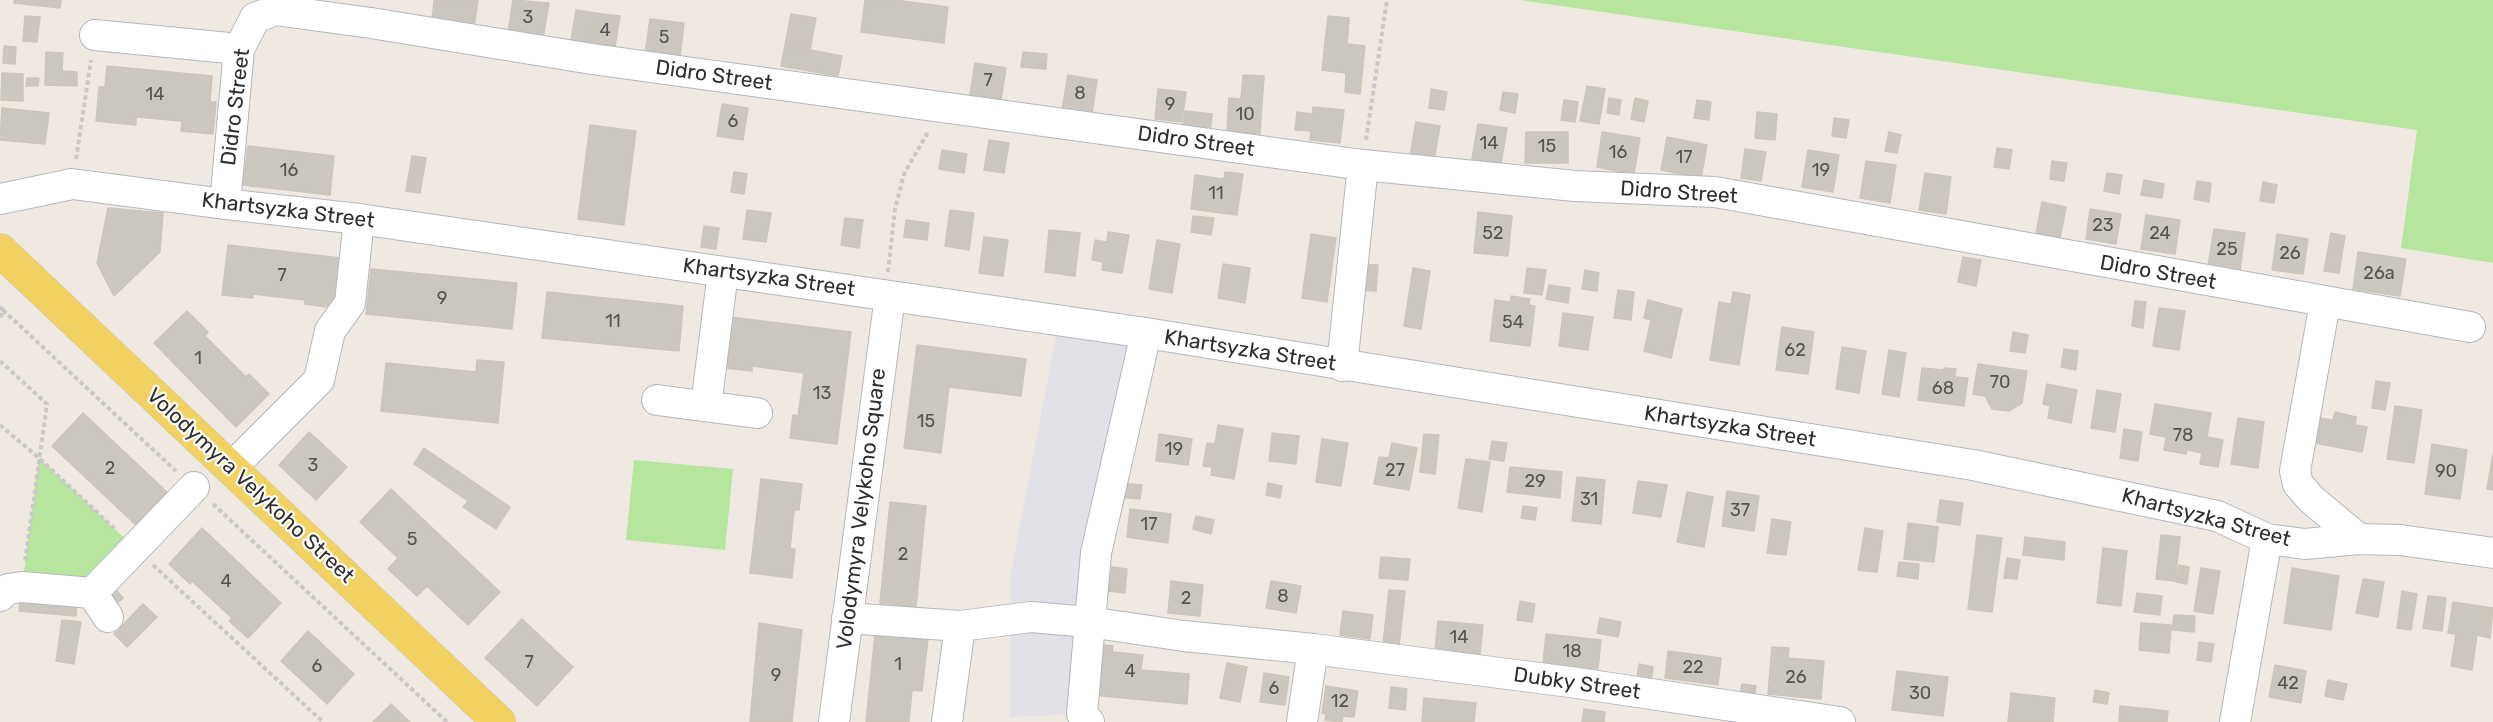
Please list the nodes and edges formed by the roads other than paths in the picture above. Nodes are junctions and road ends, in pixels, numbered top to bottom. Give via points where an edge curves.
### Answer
1 (95, 35) road end
2 (239, 49) junction
3 (1363, 165) junction
4 (0, 199) edge
5 (225, 204) junction
6 (359, 219) junction
7 (0, 250) edge
8 (723, 272) junction
9 (890, 296) junction
10 (2325, 303) junction
11 (2469, 327) dead end
12 (1146, 333) junction
13 (1342, 366) junction
14 (657, 400) dead end
15 (706, 406) junction
16 (757, 413) dead end
17 (231, 468) junction
18 (194, 487) road end
19 (2267, 539) junction
20 (2360, 539) junction
21 (2493, 553) edge
22 (11, 591) edge
23 (848, 618) junction
24 (1089, 622) junction
25 (960, 626) junction
26 (1314, 649) junction
27 (1085, 718) edge
28 (499, 722) edge
29 (834, 722) edge
30 (947, 722) edge
31 (1302, 722) edge
32 (1840, 722) edge
33 (2235, 722) edge

1 - 2 street
2 - 3 street, Didro Street via 255,18 275,10 592,59
2 - 5 street, Didro Street
3 - 10 street, Didro Street via 1575,186 1715,192
3 - 13 street
4 - 5 street, Khartsyzka Street via 72,184
5 - 6 street, Khartsyzka Street
6 - 8 street, Khartsyzka Street
6 - 17 street via 351,303 330,331 319,380
7 - 17 main road, Volodymyra Velykoho Street
8 - 9 street, Khartsyzka Street
8 - 15 street
9 - 12 street, Khartsyzka Street
9 - 23 street, Volodymyra Velykoho Square
10 - 11 street, Didro Street
10 - 20 street via 2295,471 2298,484 2311,499
12 - 13 street, Khartsyzka Street
12 - 24 street via 1096,553
13 - 19 street, Khartsyzka Street via 1972,465 2217,516
14 - 15 street
15 - 16 street
17 - 28 main road, Volodymyra Velykoho Street
18 - 22 street via 136,549 100,605
19 - 20 street, Khartsyzka Street via 2305,544
19 - 33 street
20 - 21 street, Khartsyzka Street via 2400,540
23 - 25 street, Dubky Street
23 - 29 street, Volodymyra Velykoho Square
24 - 25 street, Dubky Street via 1031,617
24 - 26 street, Dubky Street
24 - 27 street
25 - 30 street
26 - 31 street
26 - 32 street, Dubky Street

